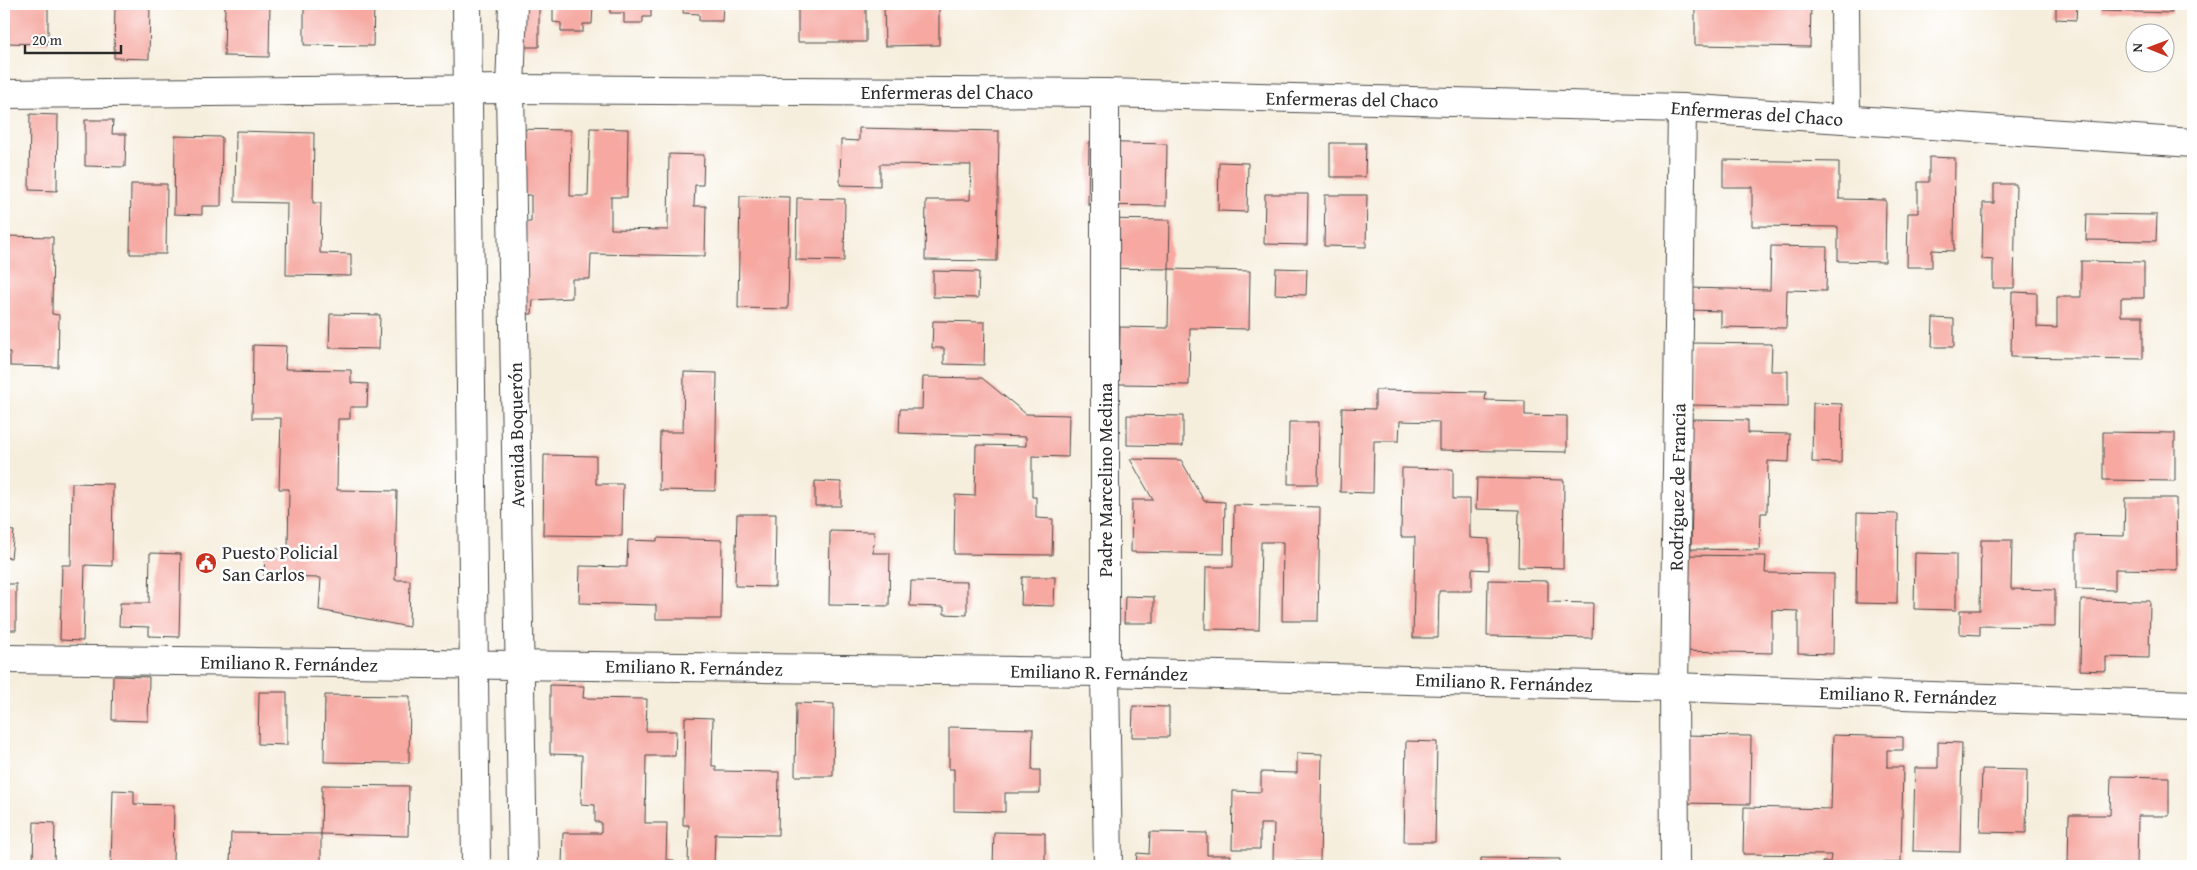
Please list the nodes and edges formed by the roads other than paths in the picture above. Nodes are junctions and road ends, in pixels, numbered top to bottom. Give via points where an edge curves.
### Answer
1 (467, 4) edge
2 (513, 4) edge
3 (1845, 4) edge
4 (510, 89) junction
5 (467, 90) junction
6 (1105, 93) junction
7 (4, 94) edge
8 (1682, 108) junction
9 (1846, 118) junction
10 (2193, 143) edge
11 (4, 659) edge
12 (473, 665) junction
13 (520, 666) junction
14 (1105, 672) junction
15 (1674, 687) junction
16 (2193, 705) edge
17 (476, 866) edge
18 (523, 866) edge
19 (1108, 866) edge
20 (1675, 866) edge

1 - 5 street
2 - 4 street, Avenida Boquerón
3 - 9 street
4 - 5 street, Enfermeras del Chaco
4 - 6 street, Enfermeras del Chaco
4 - 13 street, Avenida Boquerón
5 - 7 street, Enfermeras del Chaco
5 - 12 street
6 - 8 street, Enfermeras del Chaco
6 - 14 street, Padre Marcelino Medina
8 - 9 street, Enfermeras del Chaco
8 - 15 street, Rodríguez de Francia
9 - 10 street, Enfermeras del Chaco
11 - 12 street, Emiliano R. Fernández
12 - 13 street, Emiliano R. Fernández
12 - 17 street
13 - 14 street, Emiliano R. Fernández
13 - 18 street, Avenida Boquerón
14 - 15 street, Emiliano R. Fernández
14 - 19 street, Padre Marcelino Medina
15 - 16 street, Emiliano R. Fernández
15 - 20 street, Rodríguez de Francia

